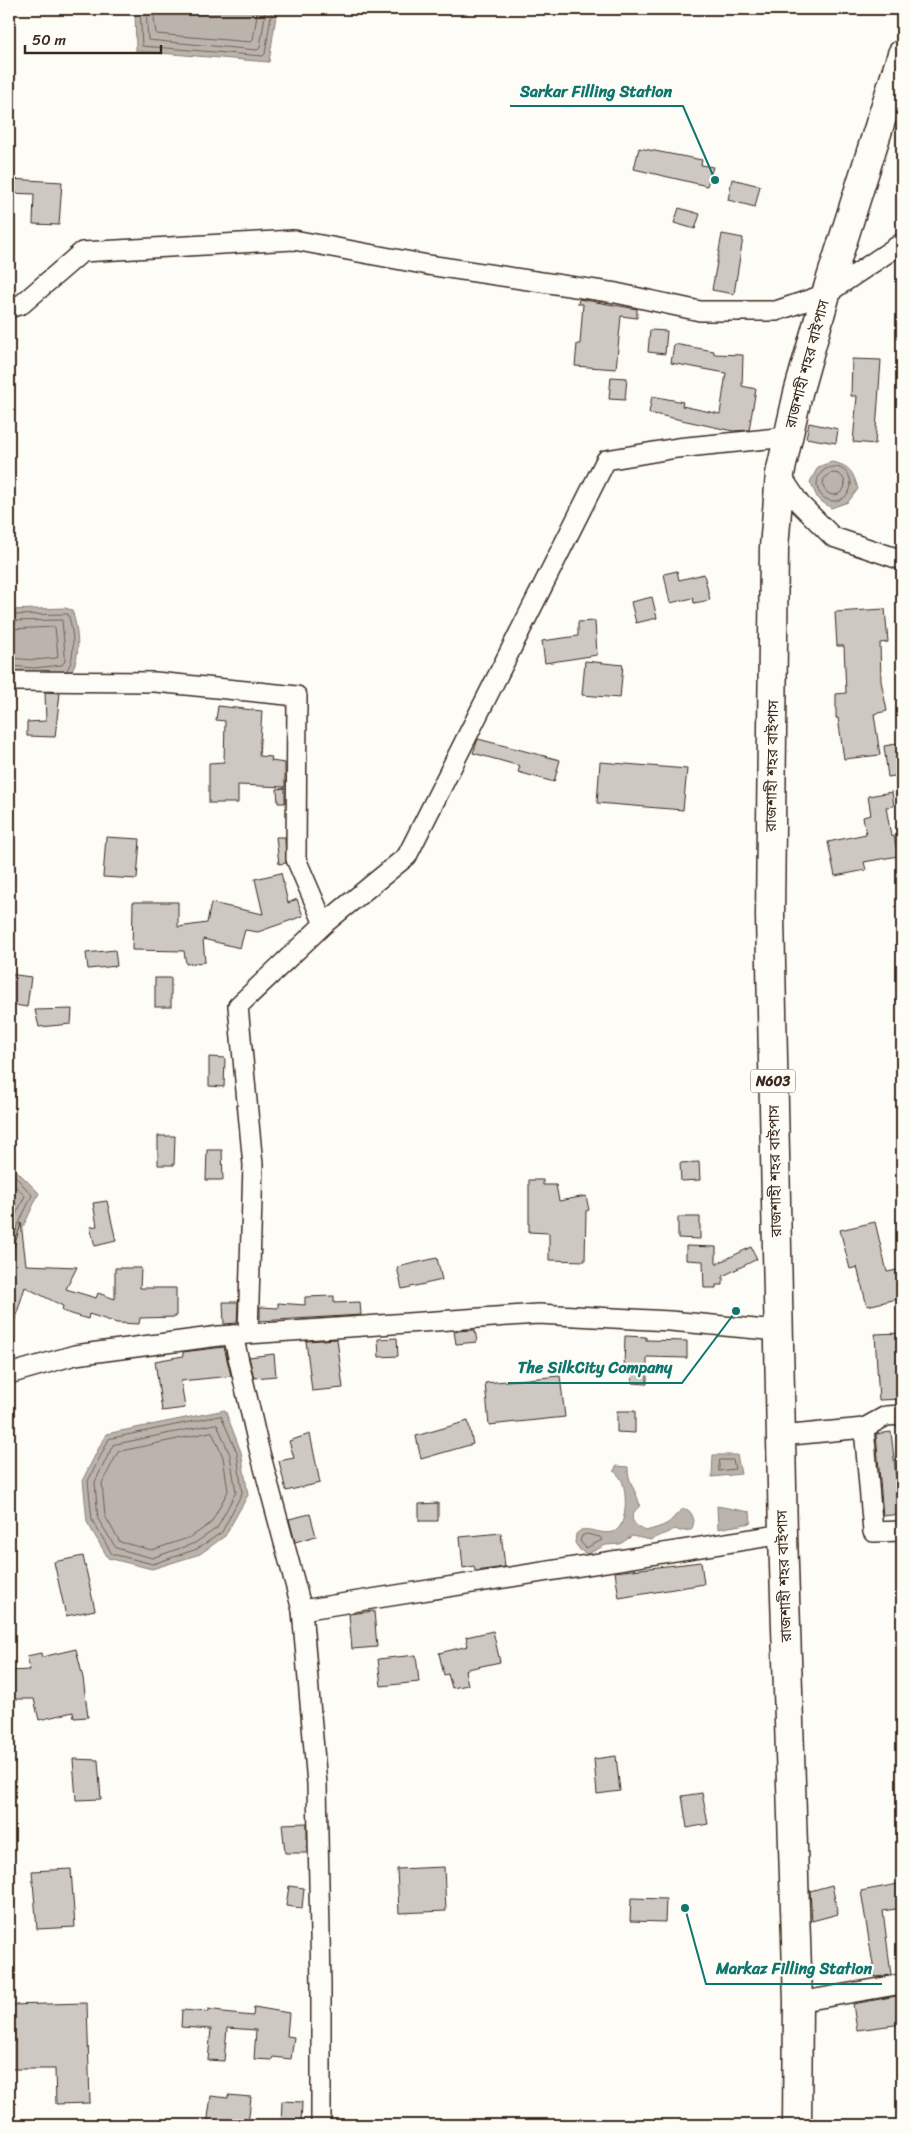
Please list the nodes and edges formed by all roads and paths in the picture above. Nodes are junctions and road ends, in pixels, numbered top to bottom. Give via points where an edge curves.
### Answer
1 (902, 54) edge
2 (902, 244) edge
3 (826, 294) junction
4 (9, 308) edge
5 (788, 437) junction
6 (780, 474) junction
7 (902, 560) edge
8 (9, 682) edge
9 (324, 924) junction
10 (778, 1331) junction
11 (240, 1334) junction
12 (9, 1374) edge
13 (902, 1415) edge
14 (864, 1428) junction
15 (780, 1436) junction
16 (902, 1531) edge
17 (783, 1534) junction
18 (302, 1610) junction
19 (902, 1984) edge
20 (798, 2002) junction
21 (321, 2125) edge
22 (797, 2125) edge

1 - 3 highway, রাজশাহী শহর বাইপাস / N603
2 - 3 street
3 - 4 street via 776,311 700,311 616,293 428,265 294,240 82,252 22,304
3 - 5 highway, রাজশাহী শহর বাইপাস / N603
5 - 6 highway, রাজশাহী শহর বাইপাস / N603
5 - 9 street via 678,448 606,460 407,856
6 - 7 street via 800,504 833,537
6 - 10 highway, রাজশাহী শহর বাইপাস / N603 via 774,548 770,916
8 - 9 street via 155,682 297,696 296,859
9 - 11 street via 238,1006 253,1166
10 - 11 street via 538,1314
10 - 15 highway, রাজশাহী শহর বাইপাস / N603
11 - 12 street via 75,1355
11 - 18 street via 260,1449
13 - 14 street via 886,1416
14 - 15 street
14 - 16 street via 873,1532
15 - 17 highway, রাজশাহী শহর বাইপাস / N603
17 - 18 street
17 - 20 highway, রাজশাহী শহর বাইপাস / N603
18 - 21 street via 317,1784
19 - 20 street
20 - 22 highway, রাজশাহী শহর বাইপাস / N603

